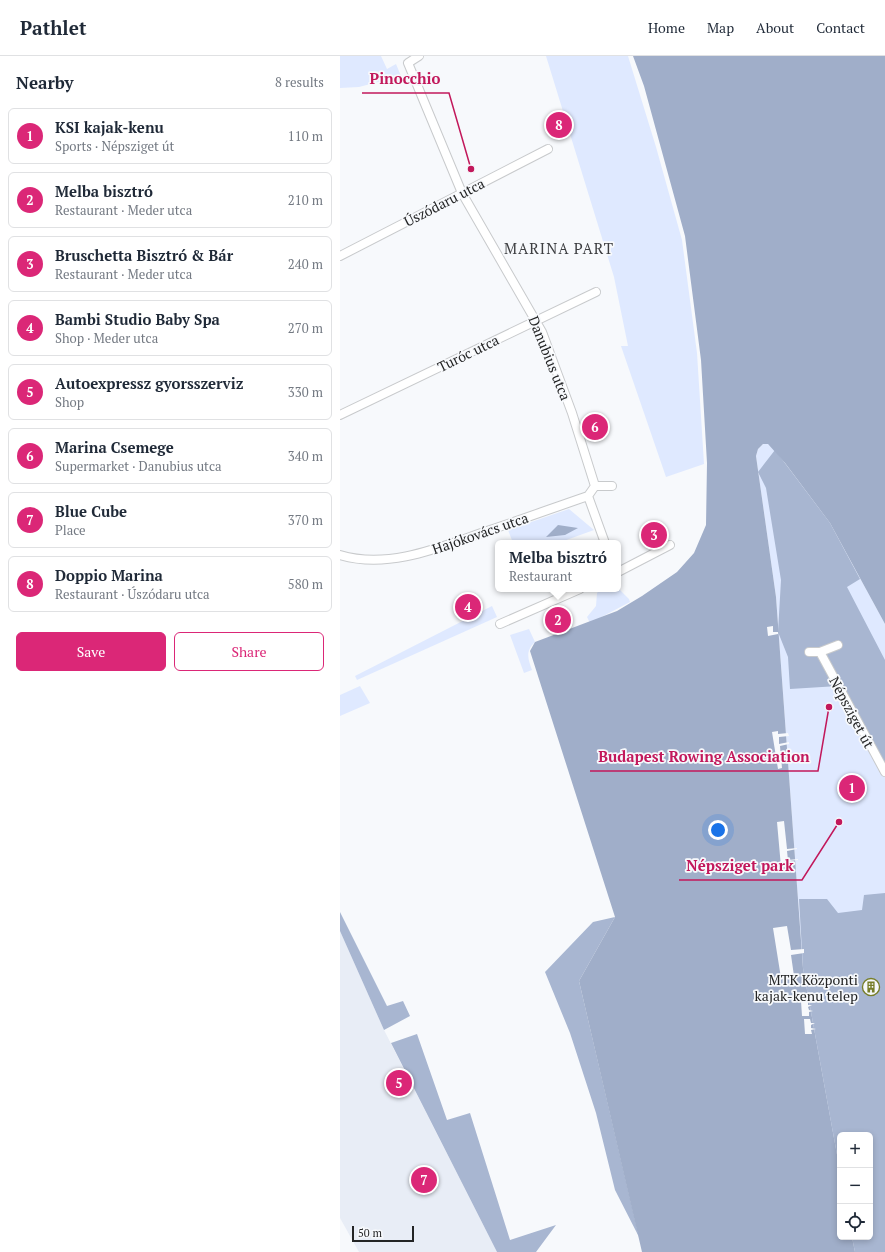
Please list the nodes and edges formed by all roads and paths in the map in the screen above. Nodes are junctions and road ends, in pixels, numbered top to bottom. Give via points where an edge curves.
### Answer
1 (419, 56) edge
2 (548, 149) dead end
3 (462, 193) junction
4 (340, 256) edge
5 (596, 292) dead end
6 (536, 321) junction
7 (340, 415) edge
8 (595, 486) junction
9 (612, 486) dead end
10 (588, 496) junction
11 (604, 540) edge
12 (670, 545) dead end
13 (340, 555) edge
14 (621, 570) edge
15 (573, 592) edge
16 (500, 624) dead end
17 (838, 645) dead end
18 (809, 652) dead end
19 (820, 652) junction
20 (885, 772) edge

1 - 3 street, Danubius utca via 408,64
2 - 3 street, Úszódaru utca
3 - 4 street, Úszódaru utca
3 - 6 street, Danubius utca
5 - 6 street, Turóc utca
6 - 7 street, Turóc utca
6 - 8 street, Danubius utca via 572,413
8 - 9 street
8 - 10 street
10 - 11 street
10 - 13 street, Hajókovács utca via 423,552 378,560 362,560
12 - 14 street
15 - 16 street
17 - 19 street
18 - 19 street
19 - 20 street, Népsziget út

